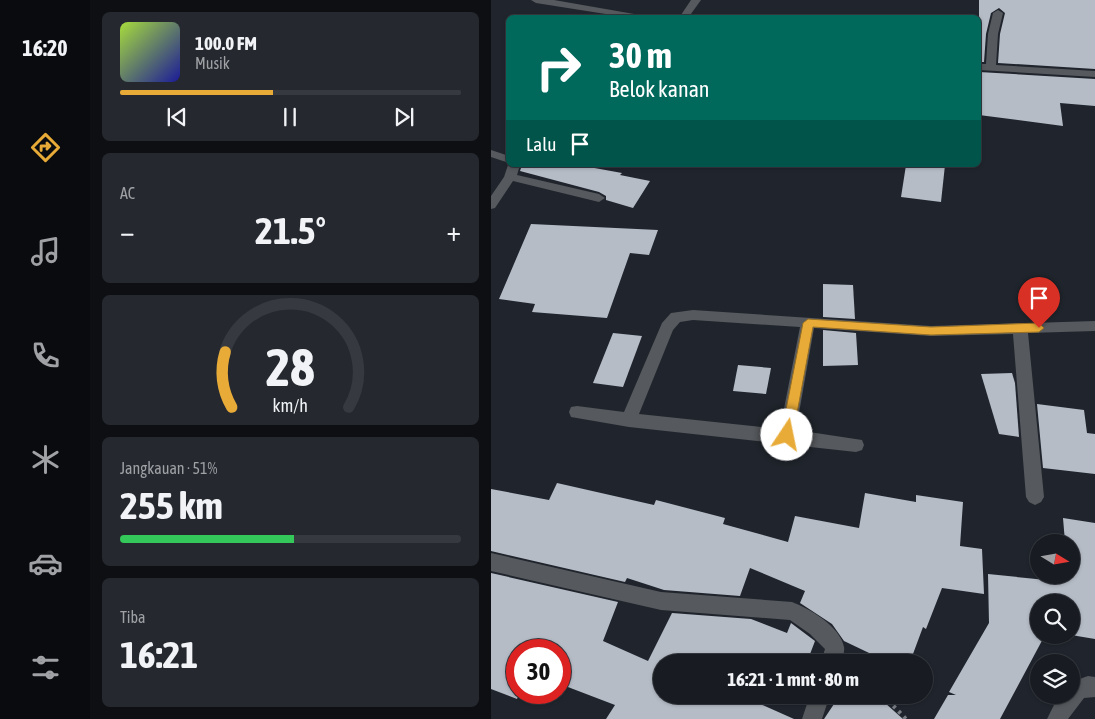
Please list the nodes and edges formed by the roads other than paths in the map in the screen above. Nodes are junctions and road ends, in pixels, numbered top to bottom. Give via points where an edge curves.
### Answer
1 (536, 0) edge
2 (696, 0) edge
3 (998, 13) dead end
4 (634, 15) edge
5 (685, 15) edge
6 (981, 67) edge
7 (991, 68) junction
8 (1095, 74) edge
9 (491, 153) edge
10 (506, 159) edge
11 (513, 167) edge
12 (509, 177) junction
13 (599, 198) dead end
14 (491, 205) edge
15 (808, 323) junction
16 (1095, 326) edge
17 (1020, 328) junction
18 (577, 412) dead end
19 (629, 420) junction
20 (787, 435) junction
21 (856, 445) dead end
22 (1035, 497) dead end
23 (491, 562) edge
24 (833, 654) edge
25 (1095, 686) edge
26 (817, 704) edge
27 (812, 719) edge
28 (1057, 719) edge

1 - 4 street
2 - 5 street
3 - 7 street
6 - 7 street
7 - 8 street
9 - 10 street
11 - 12 street
12 - 13 street
12 - 14 street
15 - 17 street via 931,331
15 - 19 street via 693,315 676,317 667,327
15 - 20 street
16 - 17 street
17 - 22 street
18 - 19 street
19 - 20 street
20 - 21 street
23 - 24 street via 661,601 792,612 799,614 833,642
25 - 28 street via 1077,689
26 - 27 street

